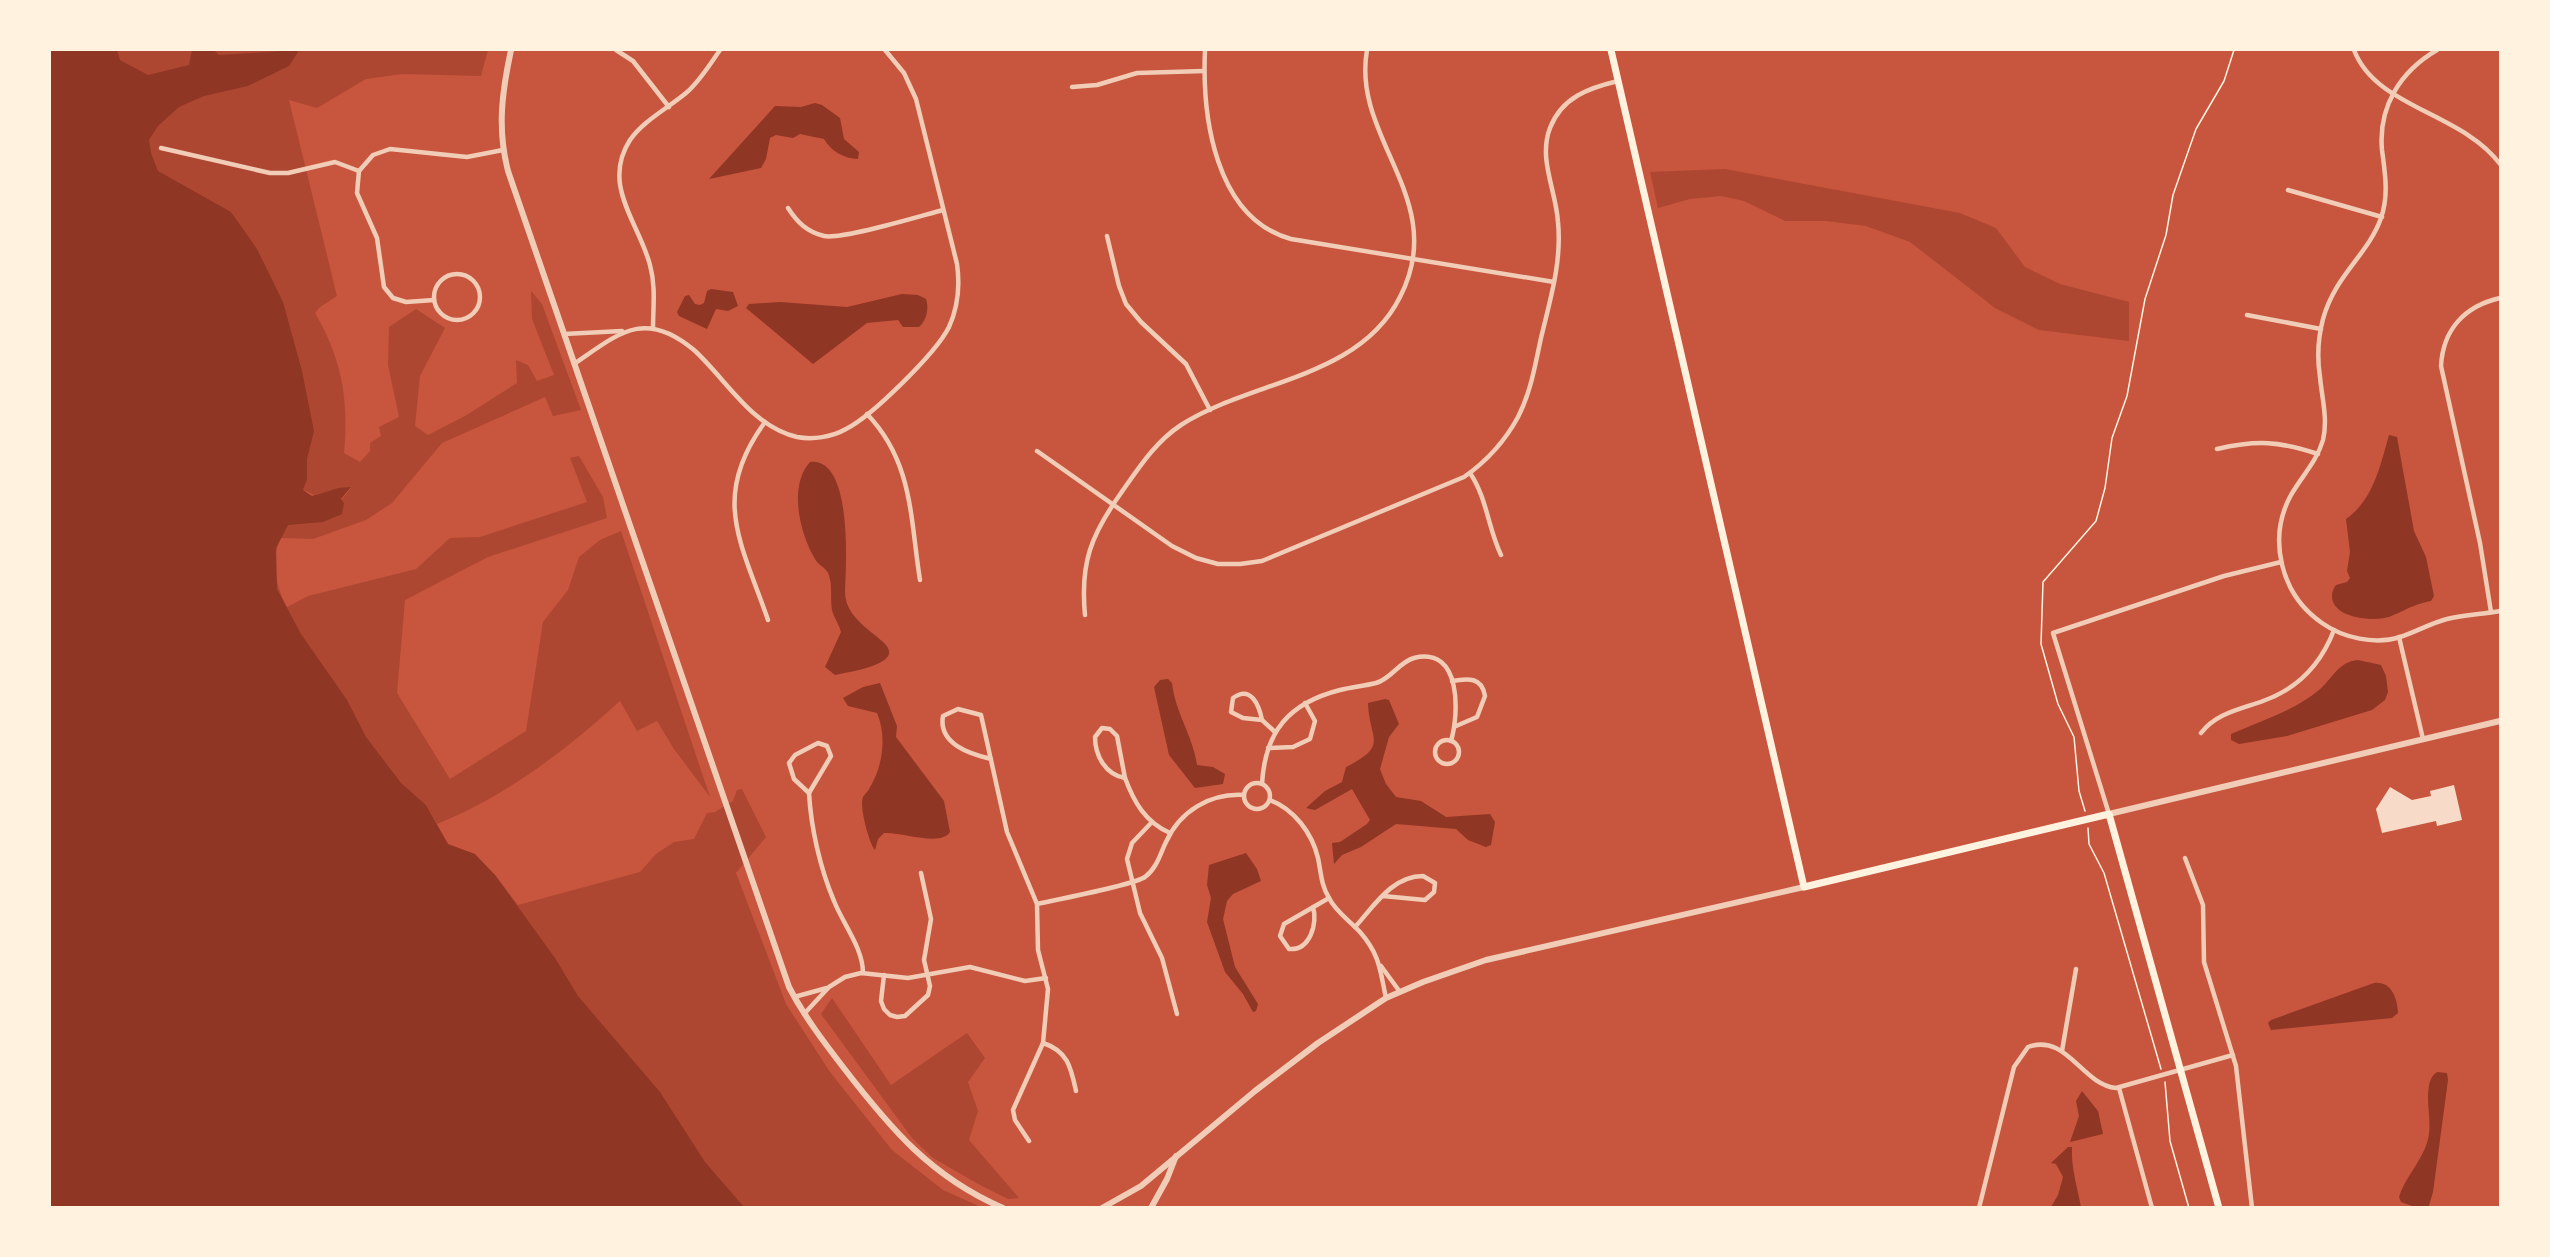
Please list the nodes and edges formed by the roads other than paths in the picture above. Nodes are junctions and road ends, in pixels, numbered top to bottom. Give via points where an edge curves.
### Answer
1 (511, 50) edge
2 (616, 50) edge
3 (720, 50) edge
4 (885, 50) edge
5 (1205, 50) edge
6 (1367, 50) edge
7 (1611, 50) edge
8 (2354, 50) edge
9 (2437, 50) edge
10 (1204, 71) junction
11 (1618, 81) junction
12 (1072, 87) dead end
13 (2392, 93) junction
14 (669, 107) junction
15 (161, 148) dead end
16 (503, 150) junction
17 (2500, 164) edge
18 (359, 171) junction
19 (2288, 190) dead end
20 (788, 208) dead end
21 (943, 210) junction
22 (2382, 217) junction
23 (1107, 236) dead end
24 (1413, 258) junction
25 (1554, 282) junction
26 (2500, 298) edge
27 (434, 300) junction
28 (2247, 315) dead end
29 (653, 329) junction
30 (2321, 329) junction
31 (622, 331) junction
32 (564, 334) junction
33 (574, 364) junction
34 (1210, 410) junction
35 (867, 414) junction
36 (765, 422) junction
37 (2217, 448) dead end
38 (1037, 450) dead end
39 (2318, 454) junction
40 (1470, 473) junction
41 (1113, 504) junction
42 (1501, 555) dead end
43 (2281, 562) junction
44 (920, 580) dead end
45 (2500, 611) edge
46 (2492, 612) junction
47 (1085, 615) dead end
48 (768, 620) dead end
49 (2334, 630) junction
50 (2399, 637) junction
51 (1452, 681) junction
52 (1305, 702) junction
53 (1262, 720) junction
54 (2500, 721) edge
55 (1456, 726) junction
56 (1275, 732) junction
57 (2201, 734) dead end
58 (2423, 739) junction
59 (1451, 741) junction
60 (1268, 748) junction
61 (991, 759) junction
62 (1125, 778) junction
63 (1262, 784) junction
64 (809, 793) junction
65 (1244, 795) junction
66 (1270, 800) junction
67 (2109, 814) junction
68 (1152, 822) junction
69 (1170, 833) junction
70 (2185, 858) dead end
71 (921, 873) dead end
72 (1132, 881) junction
73 (1804, 887) junction
74 (1383, 896) junction
75 (1329, 898) junction
76 (1036, 904) junction
77 (1314, 907) junction
78 (1355, 927) junction
79 (1381, 966) junction
80 (2076, 969) dead end
81 (864, 973) junction
82 (884, 975) junction
83 (927, 976) junction
84 (1046, 978) junction
85 (829, 987) junction
86 (1400, 992) junction
87 (794, 997) junction
88 (1386, 998) junction
89 (804, 1014) junction
90 (1177, 1014) dead end
91 (1043, 1044) junction
92 (2062, 1051) junction
93 (2233, 1055) junction
94 (2180, 1070) junction
95 (2119, 1088) junction
96 (1076, 1091) dead end
97 (1029, 1141) dead end
98 (1176, 1156) junction
99 (1003, 1208) edge
100 (1102, 1208) edge
101 (1150, 1208) edge
102 (1979, 1208) edge
103 (2152, 1208) edge
104 (2219, 1208) edge
105 (2253, 1208) edge

1 - 16 street via 501,103
2 - 14 street via 633,61
3 - 14 street via 689,91
4 - 21 street via 904,73 916,99
5 - 10 street
6 - 24 street via 1367,97 1412,209
7 - 11 main road
8 - 13 street via 2368,75
9 - 13 street via 2407,73
10 - 12 street via 1137,73 1096,85
10 - 24 street via 1208,115 1227,183 1252,219 1283,237
11 - 25 street via 1573,98 1560,110 1549,130 1546,157 1559,233
11 - 73 main road
13 - 17 street via 2465,131
13 - 22 street via 2382,134 2386,194
14 - 29 street via 630,141 619,170 622,196 652,273
15 - 18 street via 263,172 288,173 334,162
16 - 18 street via 467,157 390,149 373,154
16 - 32 street
18 - 27 street via 357,193 377,238 384,287 393,298 406,302
19 - 22 street
20 - 21 street via 811,231 831,236
21 - 35 street via 958,273 958,295 951,322 928,355
22 - 30 street via 2334,290
23 - 34 street via 1126,304 1186,364
24 - 25 street
24 - 34 street via 1408,280 1392,313 1356,348 1331,362
25 - 40 street via 1521,411 1497,449
26 - 46 street via 2479,304 2458,321 2446,339 2442,366
27 - 27 street via 439,283 458,274 474,281 480,298 474,314 457,321 441,314
28 - 30 street
29 - 31 street
29 - 36 street via 694,350
30 - 39 street via 2319,368 2325,417
31 - 32 street
31 - 33 street
32 - 33 street
33 - 87 street
34 - 41 street via 1160,442
35 - 36 street via 838,433 816,438 789,434
35 - 44 street via 891,443 901,465
36 - 48 street via 743,456 733,500 738,532
37 - 39 street via 2270,442
38 - 41 street
39 - 43 street via 2284,512 2279,539
40 - 41 street via 1274,556 1240,564 1218,564 1188,555
40 - 42 street via 1483,497
41 - 47 street via 1088,552 1082,588
43 - 49 street via 2300,603
43 - 67 street via 2224,576 2054,633
45 - 46 street
46 - 50 street via 2446,620
49 - 50 street via 2366,640
49 - 57 street via 2320,659 2291,688 2225,714
50 - 58 street
51 - 52 street via 1435,660 1417,657 1405,661 1376,683
51 - 55 street via 1458,703
51 - 55 street via 1472,679 1480,684 1485,696 1477,717
52 - 56 street
52 - 60 street via 1315,721 1310,739 1293,747
53 - 53 street via 1236,716 1231,712 1233,698 1252,696
53 - 56 street
54 - 58 street
55 - 59 street
56 - 60 street
58 - 67 street
59 - 59 street via 1441,742 1435,748 1435,757 1441,763 1457,760 1458,747
60 - 63 street
61 - 61 street via 975,756 948,739 943,716 958,709 981,715
61 - 76 street via 1011,845
62 - 62 street via 1116,735 1102,728 1095,740 1101,760 1114,776
62 - 68 street via 1141,812
63 - 65 street via 1251,784
63 - 66 street via 1269,790
64 - 64 street via 830,759 829,749 822,743 795,755 789,762 792,776
64 - 81 street via 830,890 861,956
65 - 66 street via 1246,804 1254,809 1264,807
65 - 69 street via 1228,794 1208,800 1188,812
66 - 75 street via 1292,814 1309,835
67 - 73 main road
67 - 94 main road
68 - 69 street
68 - 72 street via 1129,847 1127,859
69 - 72 street via 1154,868
70 - 93 street via 2203,908 2206,970
71 - 83 street via 931,919 924,960
72 - 76 street
72 - 90 street via 1140,913 1162,958
73 - 86 street via 1486,960
74 - 74 street via 1406,877 1423,876 1435,883 1434,892 1425,900
74 - 78 street
75 - 77 street
75 - 78 street
76 - 84 street via 1038,946
77 - 77 street via 1316,922 1310,935 1296,949 1285,945 1280,934 1284,924
78 - 79 street
79 - 86 street
79 - 88 street
80 - 92 street
81 - 82 street
81 - 85 street via 845,977
82 - 83 street
82 - 83 street via 882,1003 887,1012 897,1017 905,1016 928,995
83 - 84 street via 970,967 1025,981
84 - 91 street
85 - 87 street
85 - 89 street
86 - 88 street
87 - 89 street
88 - 98 street via 1294,1060
89 - 99 street via 872,1105 911,1149 960,1187
91 - 96 street via 1066,1058
91 - 97 street via 1013,1110
92 - 95 street via 2099,1083
92 - 102 street via 2042,1044 2031,1046 2016,1062
93 - 94 street
93 - 105 street
94 - 95 street
94 - 104 main road
95 - 103 street
98 - 100 street via 1133,1191
98 - 101 street

